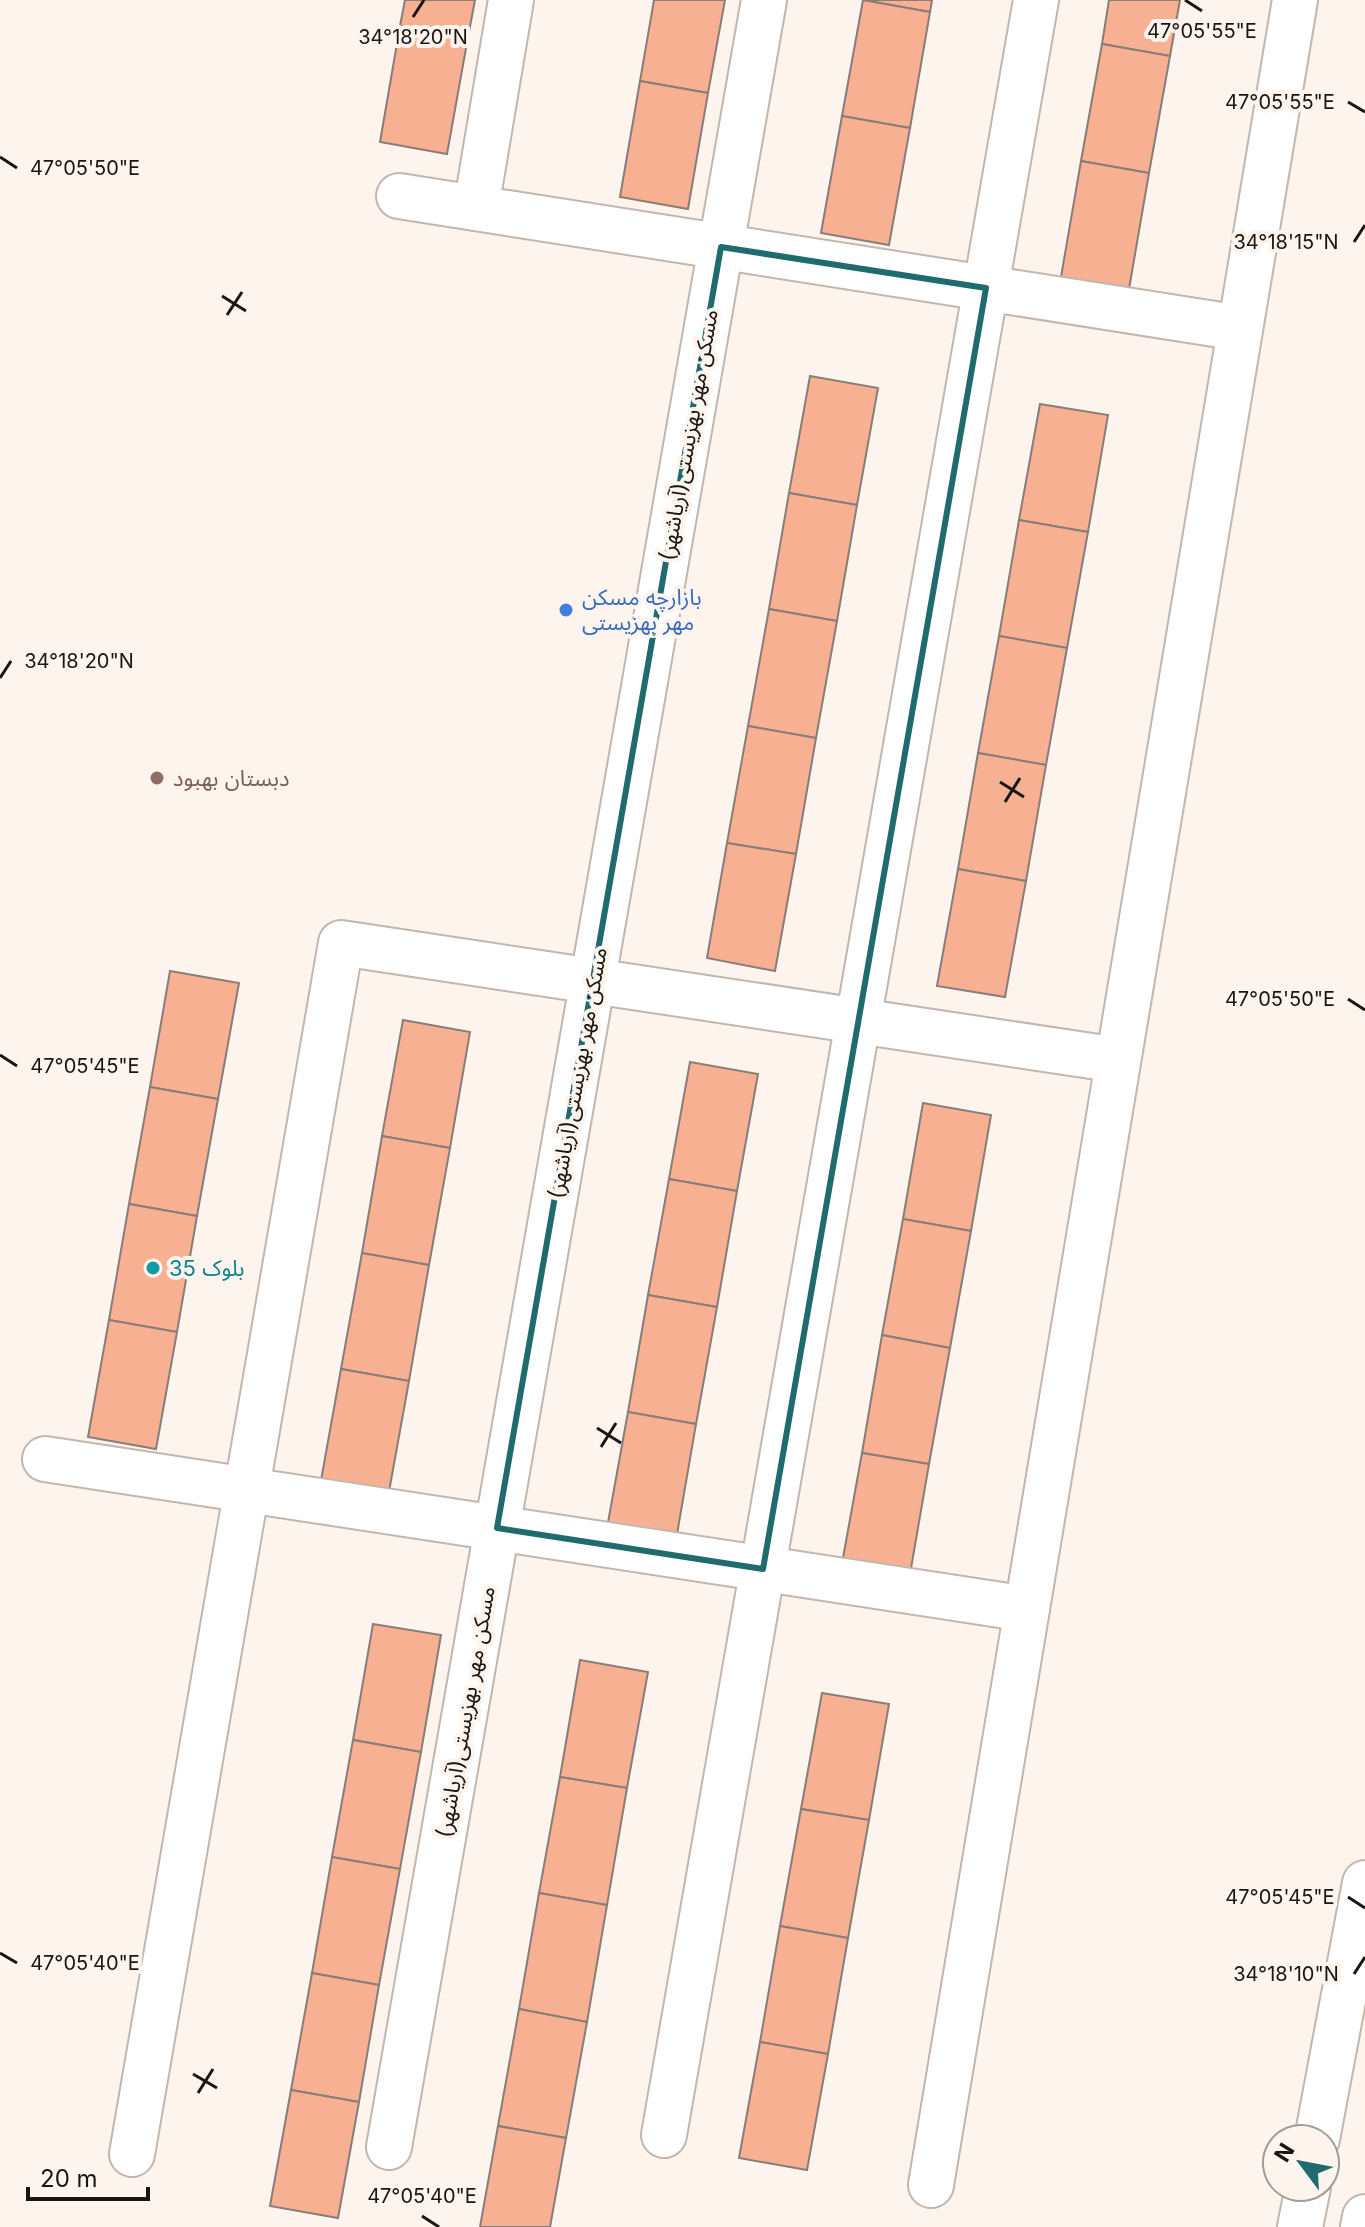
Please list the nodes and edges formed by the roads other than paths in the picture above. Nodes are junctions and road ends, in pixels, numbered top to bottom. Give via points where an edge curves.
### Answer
1 (511, 0) edge
2 (764, 0) edge
3 (1036, 0) edge
4 (1295, 0) edge
5 (399, 196) dead end
6 (476, 208) junction
7 (721, 247) junction
8 (986, 288) junction
9 (1240, 328) junction
10 (593, 981) junction
11 (858, 1021) junction
12 (1118, 1060) junction
13 (45, 1459) dead end
14 (247, 1489) junction
15 (497, 1528) junction
16 (763, 1569) junction
17 (1027, 1609) junction
18 (1365, 1883) edge
19 (1320, 2123) edge
20 (664, 2135) dead end
21 (389, 2147) dead end
22 (132, 2154) dead end
23 (931, 2185) dead end
24 (1305, 2203) edge
25 (1365, 2217) edge
26 (1300, 2227) edge
27 (1363, 2227) edge

1 - 6 street
2 - 7 street, مسکن مهر بهزیستی(آریاشهر)
3 - 8 street
4 - 9 street
5 - 6 street
6 - 7 street
7 - 8 street
7 - 10 street, مسکن مهر بهزیستی(آریاشهر)
8 - 9 street
8 - 11 street
9 - 12 street
10 - 11 street
10 - 14 street via 341,943
10 - 15 street, مسکن مهر بهزیستی(آریاشهر)
11 - 12 street
11 - 16 street
12 - 17 street
13 - 14 street
14 - 15 street
14 - 22 street
15 - 16 street
15 - 21 street, مسکن مهر بهزیستی(آریاشهر)
16 - 17 street
16 - 20 street
17 - 23 street
18 - 19 street
24 - 26 street
25 - 27 street

